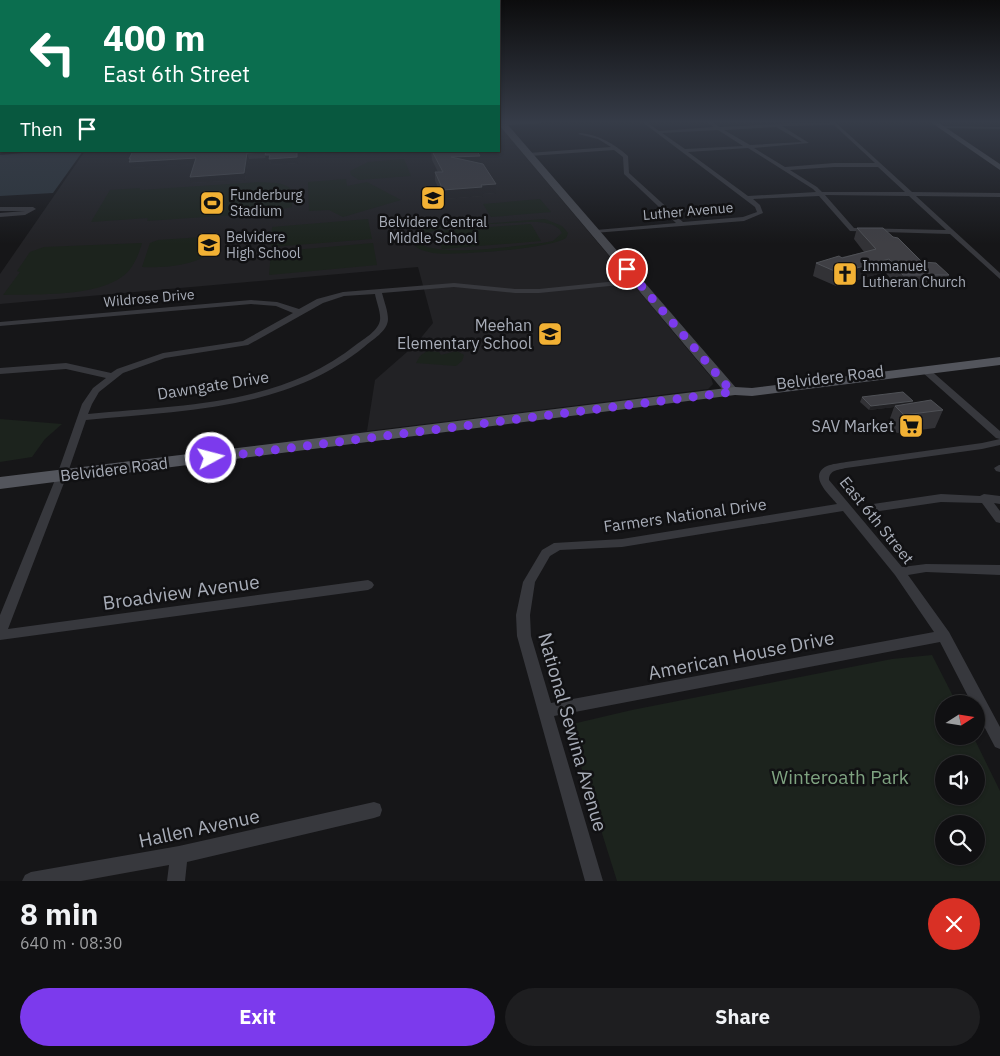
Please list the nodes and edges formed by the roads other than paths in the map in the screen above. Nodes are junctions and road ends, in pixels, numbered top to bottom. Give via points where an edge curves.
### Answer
1 (537, 162) edge
2 (626, 162) edge
3 (699, 162) edge
4 (773, 162) edge
5 (876, 162) edge
6 (879, 165) junction
7 (784, 169) junction
8 (822, 193) junction
9 (907, 193) junction
10 (1000, 195) edge
11 (748, 198) junction
12 (0, 210) edge
13 (0, 215) edge
14 (682, 225) junction
15 (596, 232) junction
16 (951, 232) junction
17 (1000, 277) edge
18 (637, 281) junction
19 (378, 290) junction
20 (299, 312) junction
21 (0, 324) edge
22 (1000, 361) edge
23 (925, 370) junction
24 (0, 371) edge
25 (111, 376) junction
26 (733, 391) junction
27 (82, 418) junction
28 (1000, 436) edge
29 (1000, 442) edge
30 (62, 476) junction
31 (0, 483) edge
32 (984, 498) junction
33 (1000, 500) edge
34 (845, 507) junction
35 (873, 508) dead end
36 (1000, 519) edge
37 (538, 565) joint
38 (1000, 570) edge
39 (899, 572) junction
40 (368, 585) dead end
41 (0, 631) edge
42 (0, 635) edge
43 (944, 636) junction
44 (545, 711) junction
45 (1000, 742) edge
46 (374, 810) dead end
47 (179, 855) junction
48 (31, 881) edge
49 (176, 881) edge
50 (594, 881) edge

1 - 15 street
2 - 14 street via 626,172
3 - 11 street
4 - 7 street
5 - 6 street
6 - 7 street
6 - 9 street
7 - 8 street
8 - 9 street
8 - 11 street
8 - 16 street via 852,230
9 - 10 street
9 - 16 street
11 - 14 street, Luther Avenue via 760,208 758,215
12 - 13 street via 32,209 25,213
14 - 15 street, Luther Avenue
15 - 18 street
16 - 17 street
18 - 19 street via 530,292 454,284
18 - 26 street
19 - 20 street via 330,298
19 - 27 street, Dawngate Drive via 384,320 380,330 328,369 306,380 230,401
20 - 21 street, Wildrose Drive via 277,304 250,302
20 - 25 street via 259,338 245,343 154,358
22 - 23 main road, Belvidere Road
23 - 26 main road, Belvidere Road via 760,391
23 - 28 street
24 - 25 street via 66,366
25 - 27 street via 96,390
26 - 30 main road, Belvidere Road
27 - 30 street
29 - 34 street, East 6th Street via 829,469 824,481
30 - 31 main road, Belvidere Road
30 - 41 street
32 - 33 street
32 - 35 street via 941,498
32 - 36 street
34 - 37 street, Farmers National Drive via 622,542 558,546 546,553
34 - 39 street, East 6th Street
37 - 44 street, National Sewina Avenue via 526,591 523,624
38 - 39 street via 926,568
39 - 43 street, East 6th Street
40 - 42 street, Broadview Avenue
43 - 44 street, American House Drive
43 - 45 street, East 6th Street
44 - 50 street, National Sewina Avenue
46 - 47 street, Hallen Avenue
47 - 48 street, Hallen Avenue
47 - 49 street

